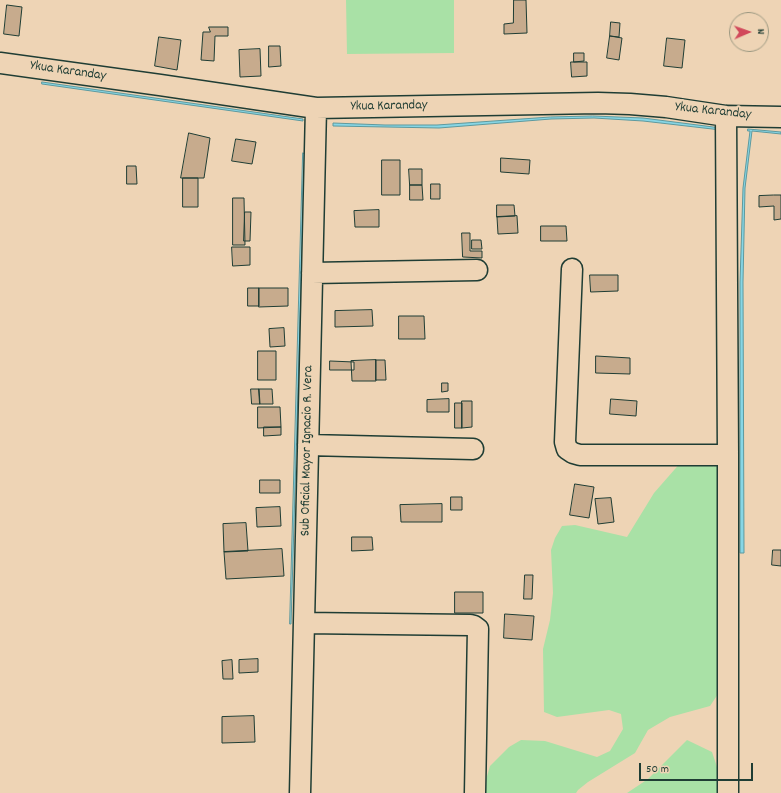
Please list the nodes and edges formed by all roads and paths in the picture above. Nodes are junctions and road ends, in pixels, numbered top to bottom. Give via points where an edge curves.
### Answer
1 (0, 63) edge
2 (316, 108) junction
3 (726, 116) junction
4 (781, 117) edge
5 (572, 269) dead end
6 (477, 270) dead end
7 (312, 273) junction
8 (308, 444) junction
9 (473, 449) dead end
10 (728, 455) junction
11 (304, 624) junction
12 (300, 793) edge
13 (475, 793) edge
14 (728, 793) edge

1 - 2 street, Ykua Karanday
2 - 3 street, Ykua Karanday via 598,103 666,107
2 - 7 street, Sub Oficial Mayor Ignacio R. Vera
3 - 4 street, Ykua Karanday
3 - 10 street
5 - 10 street via 565,442 567,449 580,455
6 - 7 street
7 - 8 street, Sub Oficial Mayor Ignacio R. Vera
8 - 9 street
8 - 11 street, Sub Oficial Mayor Ignacio R. Vera
10 - 14 street
11 - 12 street, Sub Oficial Mayor Ignacio R. Vera
11 - 13 street via 462,624 478,629

